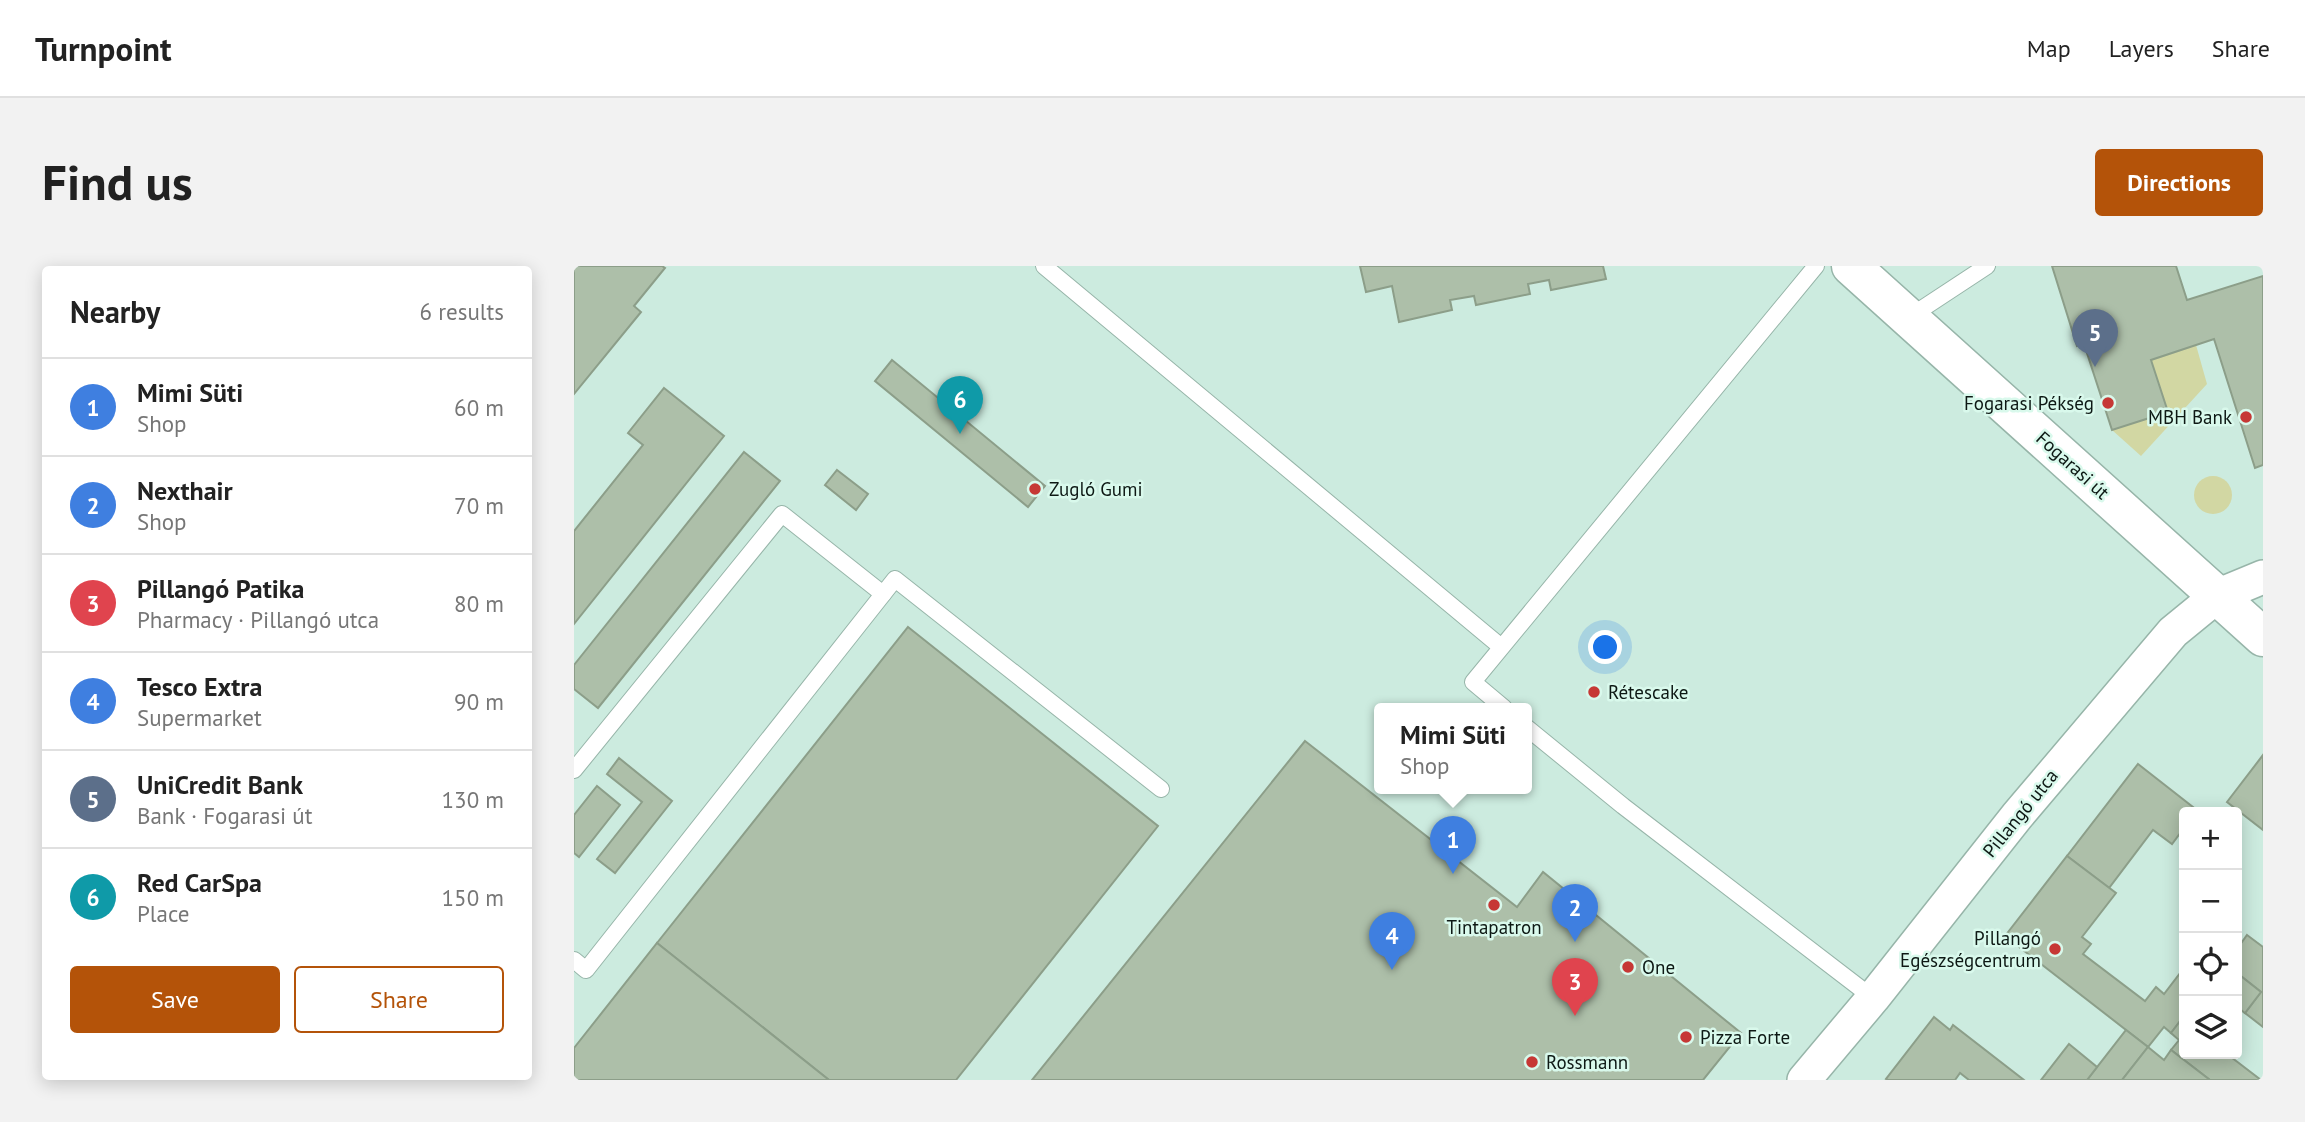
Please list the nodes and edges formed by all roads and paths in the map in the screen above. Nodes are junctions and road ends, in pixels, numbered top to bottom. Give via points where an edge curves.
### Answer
1 (1044, 266) edge
2 (1816, 266) edge
3 (1851, 266) edge
4 (1987, 266) edge
5 (1908, 318) junction
6 (2263, 578) edge
7 (883, 594) junction
8 (2217, 596) junction
9 (2263, 637) edge
10 (1500, 646) junction
11 (1497, 703) edge
12 (1532, 731) edge
13 (574, 770) edge
14 (1161, 789) dead end
15 (574, 960) edge
16 (1873, 998) junction
17 (1804, 1080) edge

1 - 10 lane
2 - 10 lane
3 - 5 main road, Fogarasi út
4 - 5 lane
5 - 8 main road, Fogarasi út
6 - 8 street, Pillangó utca
7 - 13 lane via 782,513
7 - 14 lane via 895,579
7 - 15 lane via 586,970
8 - 9 main road, Fogarasi út
8 - 16 street, Pillangó utca via 2173,632 2017,816
10 - 11 lane via 1473,682
12 - 16 lane
16 - 17 street, Pillangó utca

